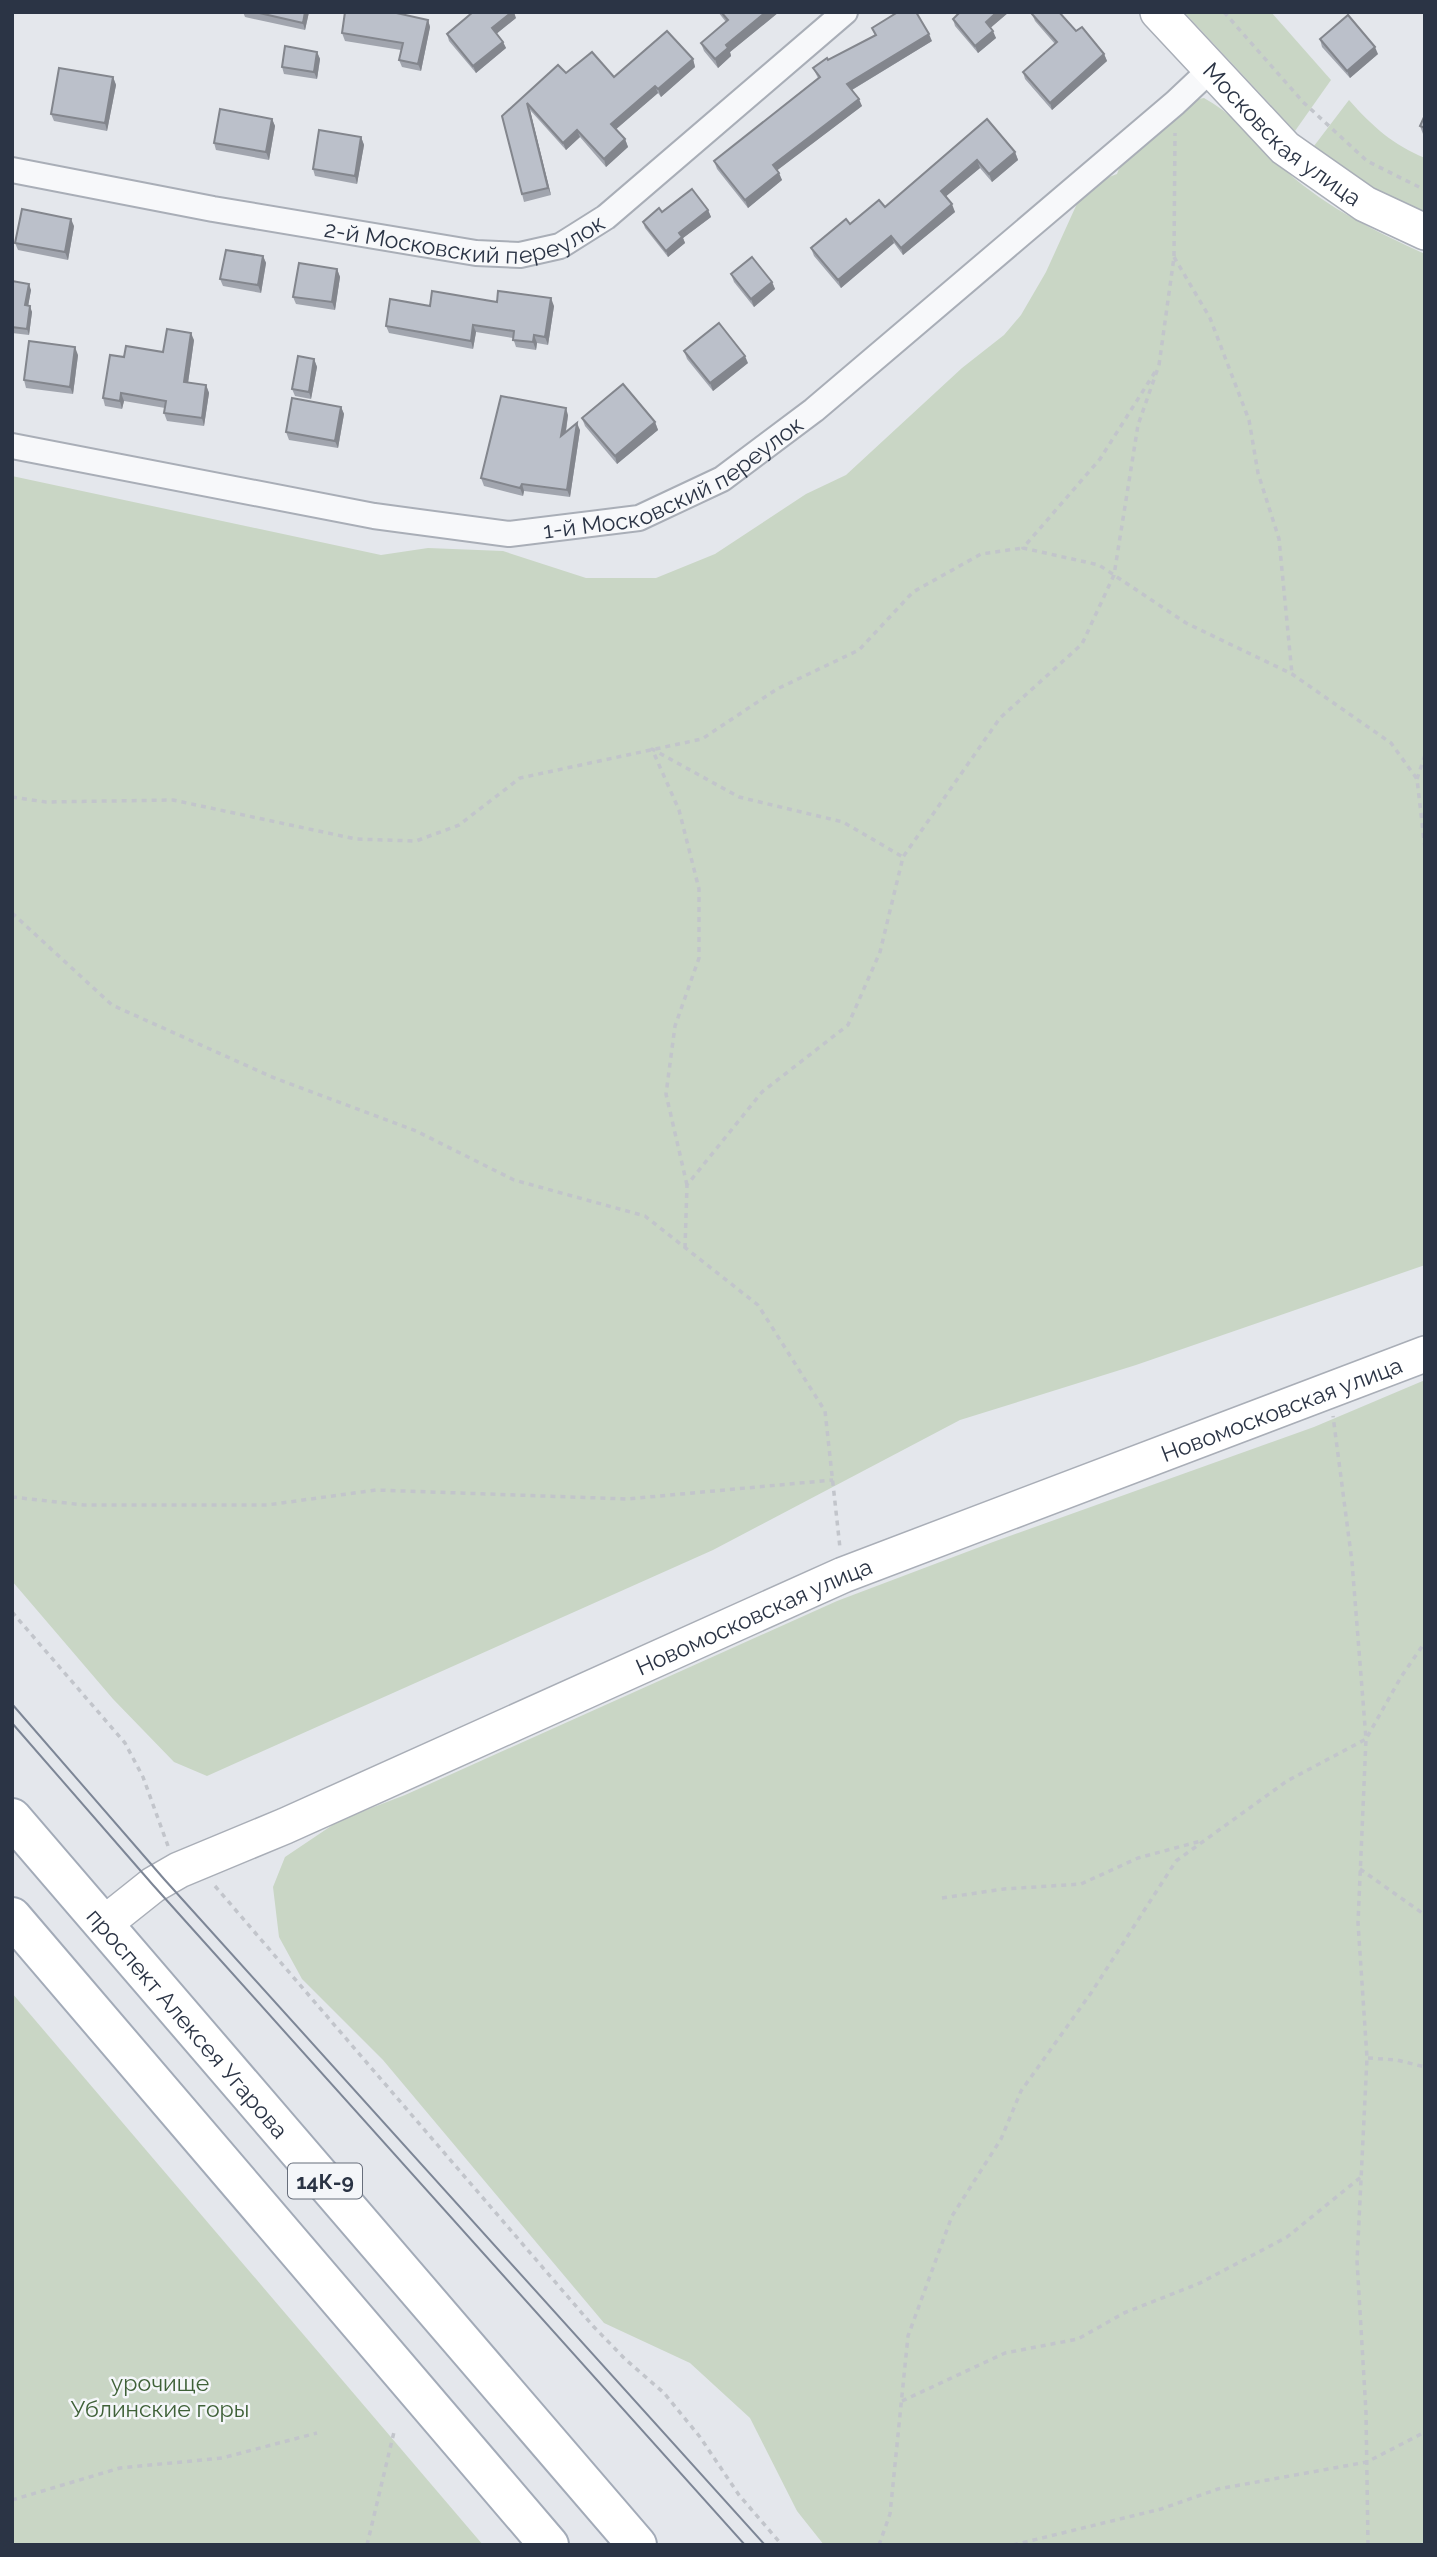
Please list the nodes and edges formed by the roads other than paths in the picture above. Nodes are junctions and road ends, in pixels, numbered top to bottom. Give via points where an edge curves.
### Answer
1 (845, 12) edge
2 (1158, 12) edge
3 (1210, 70) junction
4 (12, 170) edge
5 (1425, 232) edge
6 (12, 446) edge
7 (1425, 1354) edge
8 (12, 1818) edge
9 (12, 1916) edge
10 (104, 1924) junction
11 (549, 2545) edge
12 (637, 2545) edge

1 - 4 street, 2-й Московский переулок via 606,217 560,246 520,256 476,253 226,212
2 - 3 street, Московская улица
3 - 5 street, Московская улица via 1286,148 1365,204
3 - 6 street, 1-й Московский переулок via 814,410 722,479 639,518 509,534 373,516
7 - 10 street, Новомосковская улица via 843,1576 187,1866 153,1885
8 - 10 main road, проспект Алексея Угарова / 14К-9
9 - 11 main road
10 - 12 main road, проспект Алексея Угарова / 14К-9

